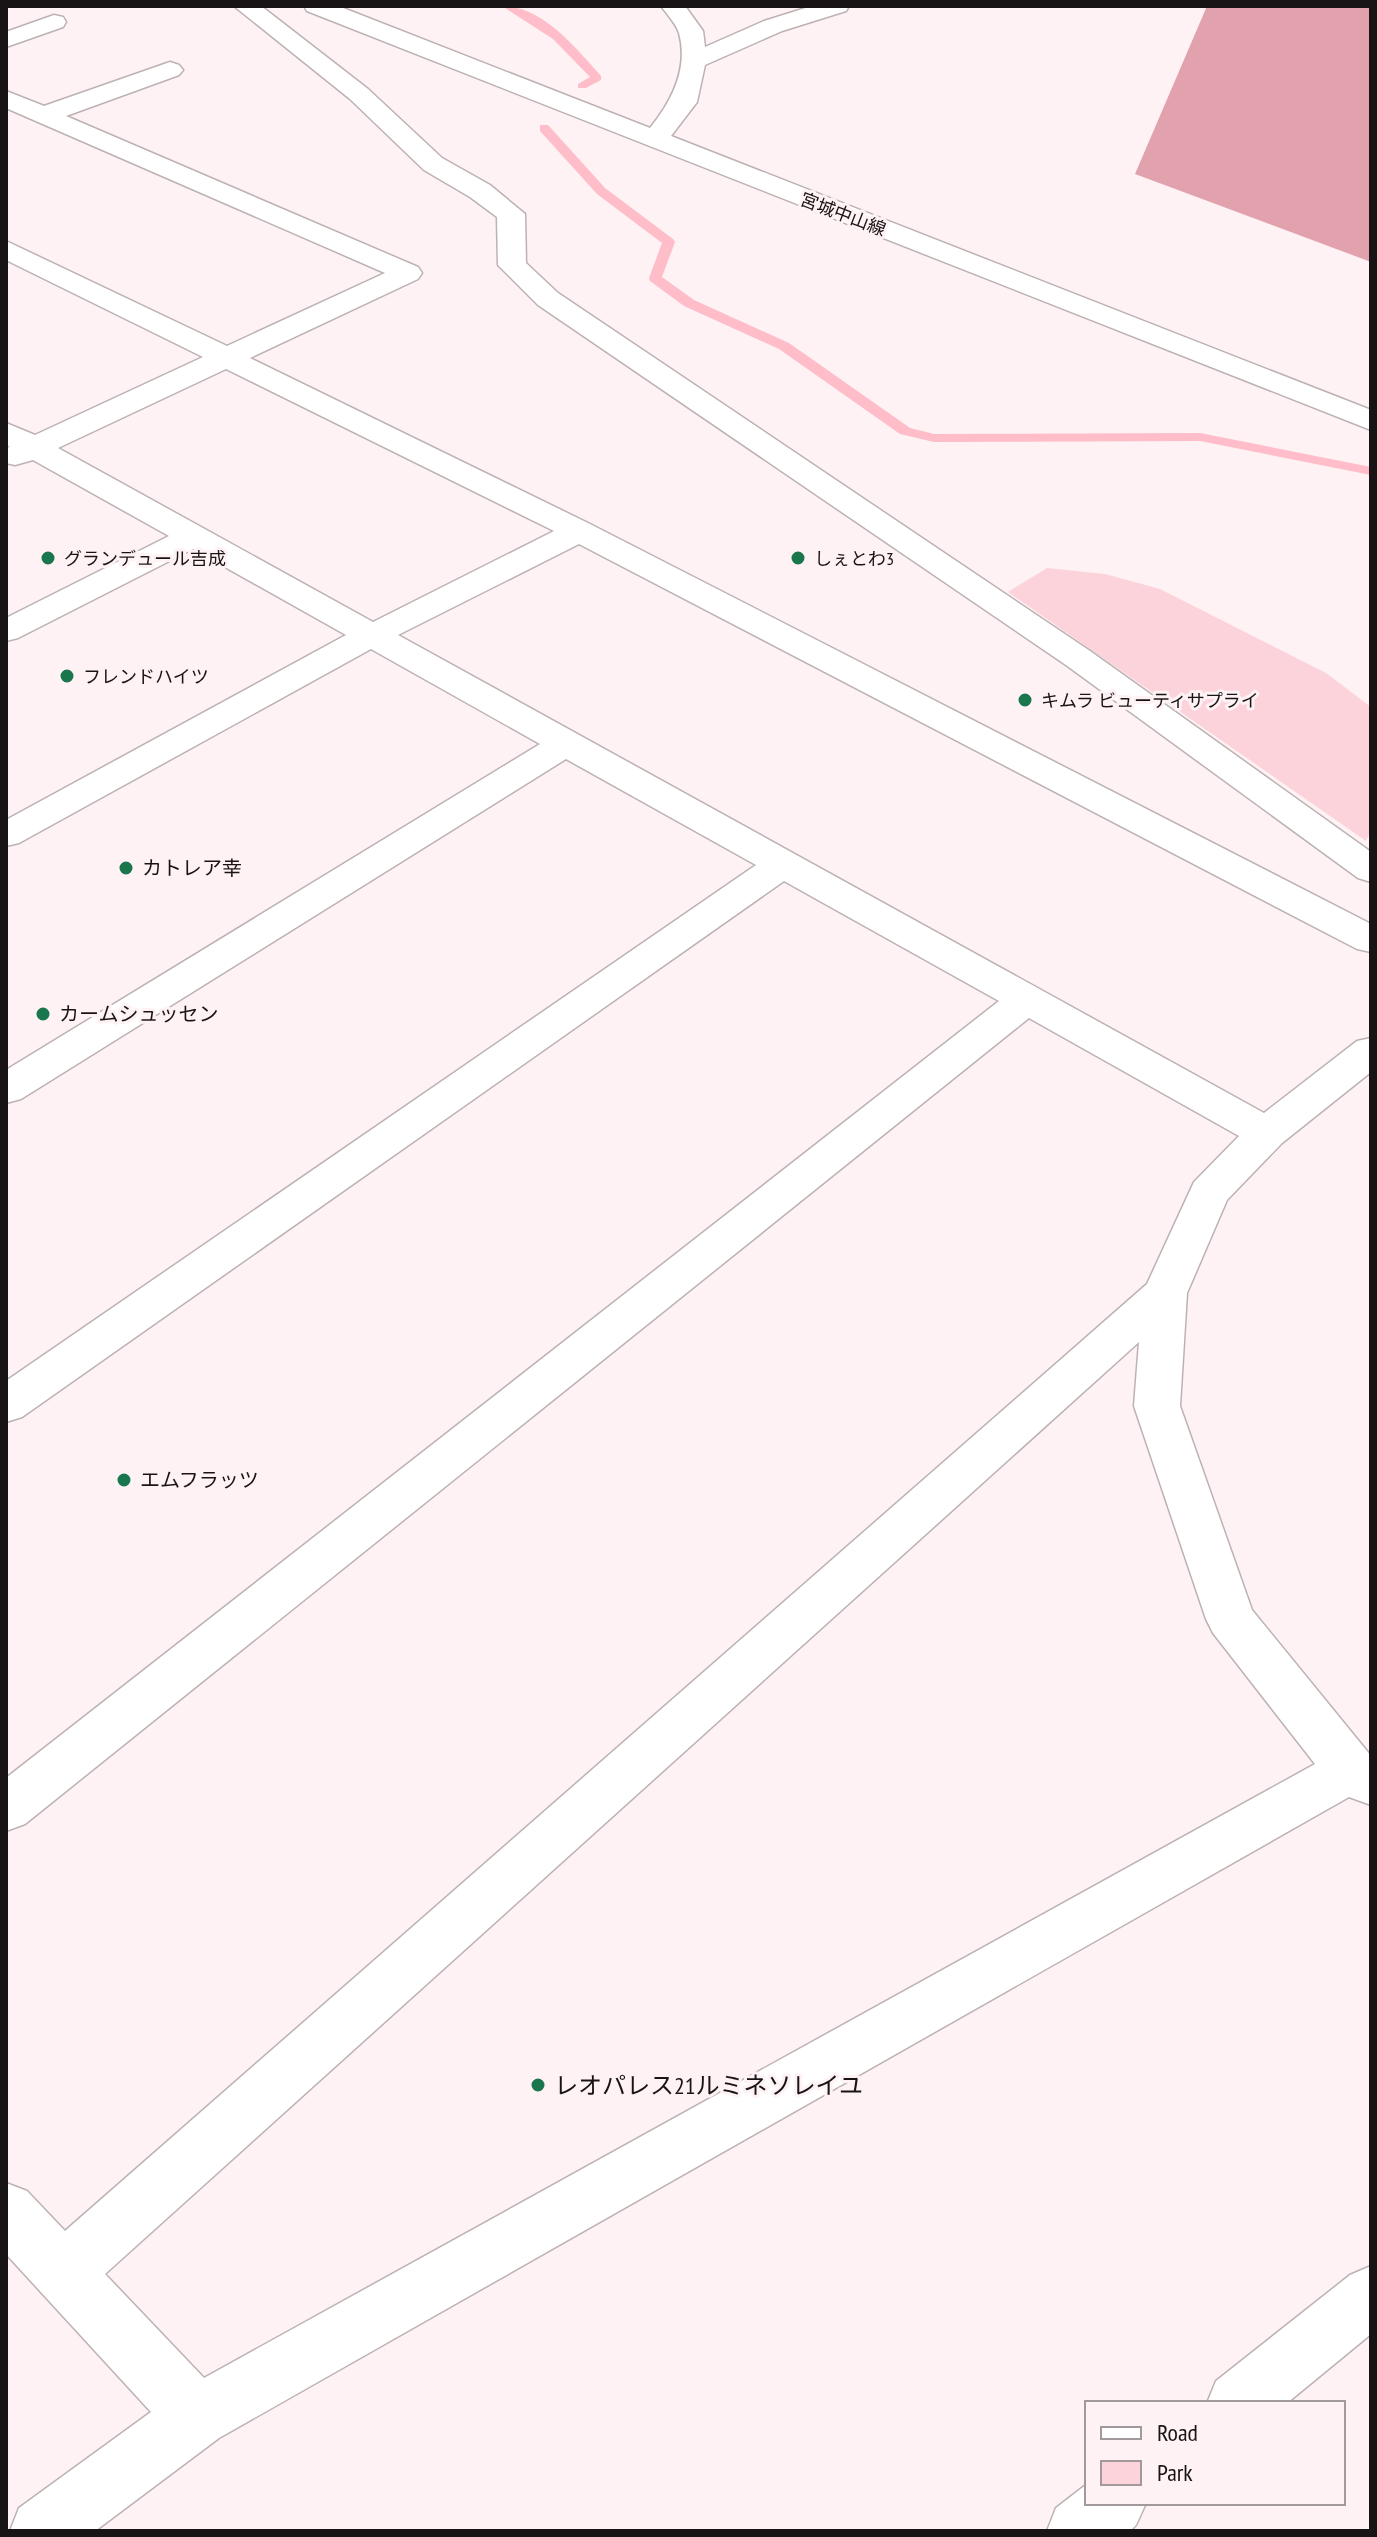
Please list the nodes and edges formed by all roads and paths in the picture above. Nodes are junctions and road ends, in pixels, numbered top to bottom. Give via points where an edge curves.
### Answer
1 (246, 6) edge
2 (316, 6) edge
3 (673, 6) edge
4 (837, 6) edge
5 (54, 22) dead end
6 (6, 40) edge
7 (694, 61) junction
8 (170, 70) dead end
9 (6, 99) edge
10 (44, 115) junction
11 (654, 140) junction
12 (6, 249) edge
13 (229, 357) junction
14 (1371, 421) edge
15 (16, 446) edge
16 (579, 531) junction
17 (196, 535) junction
18 (6, 631) edge
19 (374, 634) junction
20 (568, 742) junction
21 (6, 835) edge
22 (784, 863) junction
23 (1371, 870) edge
24 (1371, 940) edge
25 (1028, 999) junction
26 (1371, 1051) edge
27 (6, 1089) edge
28 (1267, 1133) junction
29 (1165, 1293) junction
30 (6, 1405) edge
31 (1360, 1776) edge
32 (6, 1808) edge
33 (6, 2211) edge
34 (63, 2272) junction
35 (1371, 2296) edge
36 (1240, 2401) edge
37 (197, 2416) junction
38 (1112, 2505) edge
39 (42, 2531) edge
40 (1079, 2531) edge

1 - 23 street via 359,94 433,164 511,214 512,265 548,299 1078,658
2 - 11 street, 宮城中山線
3 - 7 street via 691,31
4 - 7 street via 773,26
5 - 6 street
7 - 11 street via 684,102
8 - 10 street
9 - 10 street
10 - 13 street via 408,273
11 - 14 street, 宮城中山線
12 - 13 street
13 - 15 street
13 - 16 street
15 - 17 street
16 - 19 street
16 - 24 street
17 - 18 street
17 - 19 street
19 - 20 street
19 - 21 street
20 - 22 street
20 - 27 street
22 - 25 street
22 - 30 street
25 - 28 street
25 - 32 street
26 - 28 street
28 - 29 street via 1209,1193
29 - 31 street via 1157,1406 1231,1619
29 - 34 street
31 - 37 street
33 - 34 street
34 - 37 street
35 - 36 street
37 - 39 street
38 - 40 street

